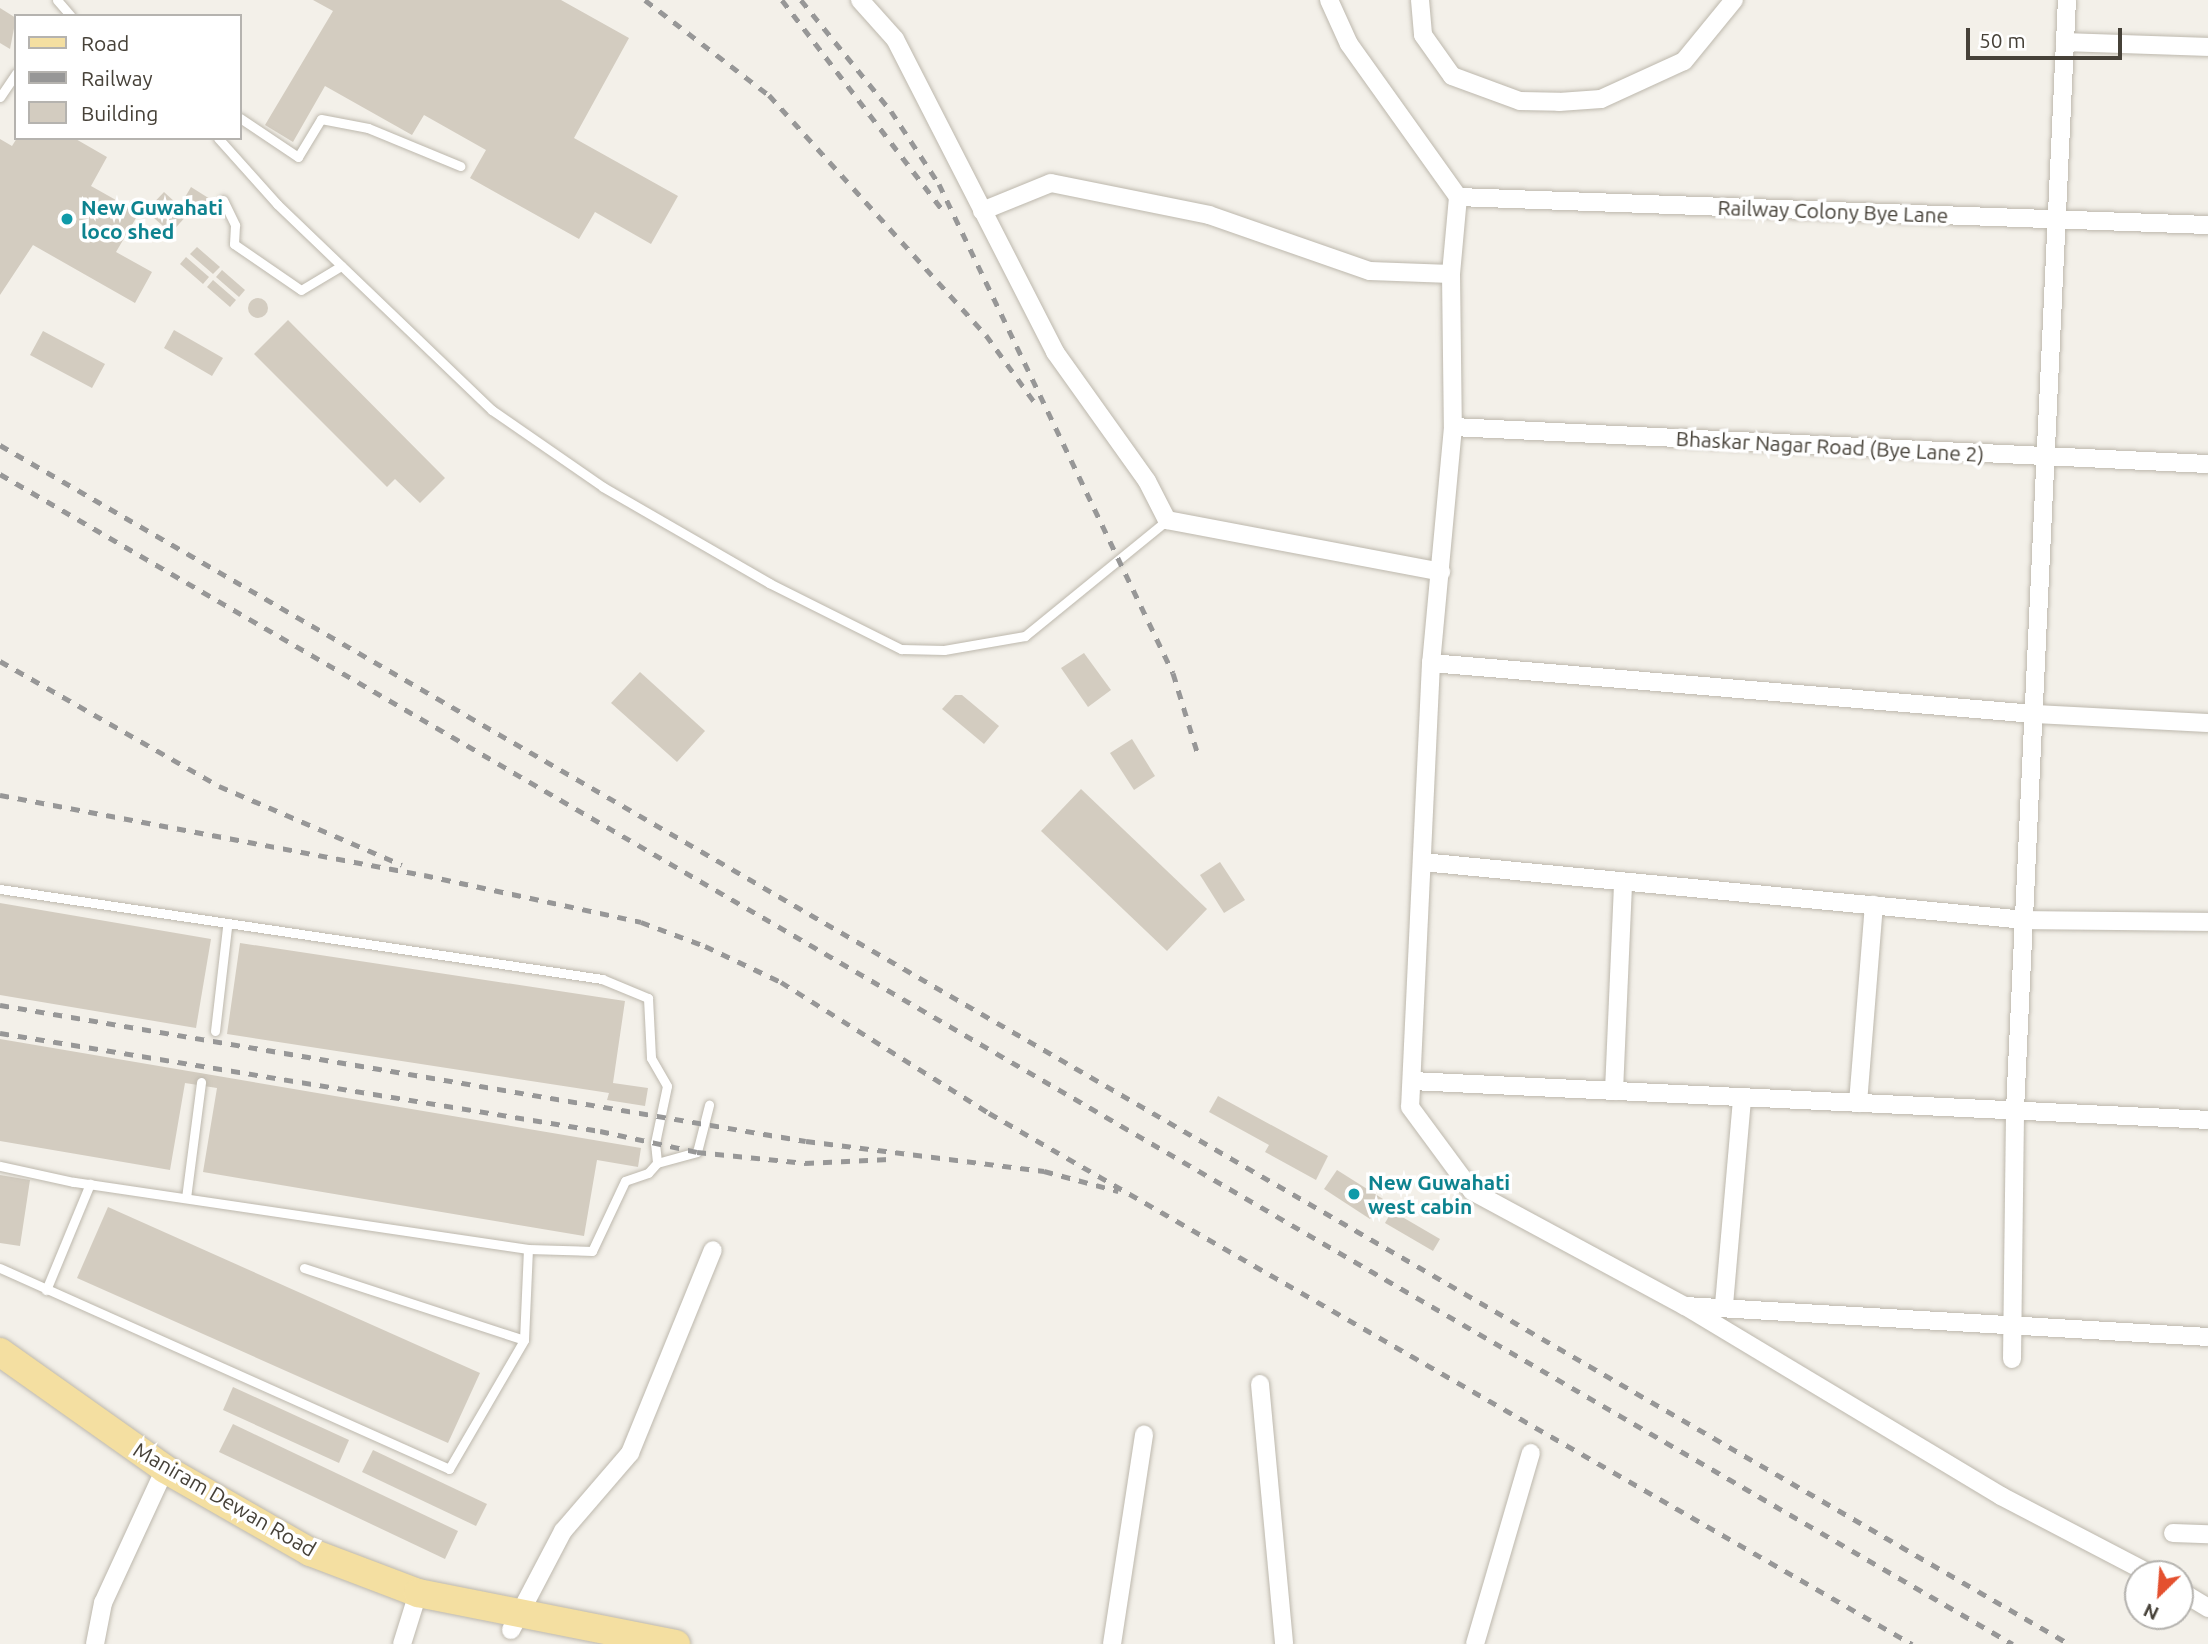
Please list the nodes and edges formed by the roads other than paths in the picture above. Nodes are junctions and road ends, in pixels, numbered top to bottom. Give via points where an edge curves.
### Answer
1 (57, 0) edge
2 (860, 0) edge
3 (1329, 0) edge
4 (1420, 0) edge
5 (1734, 0) edge
6 (2067, 0) edge
7 (69, 14) edge
8 (2065, 42) junction
9 (2208, 47) edge
10 (14, 76) edge
11 (0, 97) edge
12 (242, 119) edge
13 (220, 140) edge
14 (460, 166) dead end
15 (1458, 197) junction
16 (223, 200) dead end
17 (982, 211) junction
18 (2057, 219) junction
19 (2208, 225) edge
20 (341, 267) junction
21 (1451, 274) junction
22 (1453, 427) junction
23 (2046, 457) junction
24 (2208, 464) edge
25 (1167, 520) junction
26 (1441, 572) junction
27 (1431, 663) junction
28 (2035, 714) junction
29 (2208, 723) edge
30 (1422, 862) junction
31 (1623, 882) junction
32 (0, 889) edge
33 (1874, 905) junction
34 (2025, 920) junction
35 (2208, 922) edge
36 (227, 927) junction
37 (215, 1031) dead end
38 (201, 1082) dead end
39 (1412, 1082) junction
40 (1614, 1091) junction
41 (1742, 1098) junction
42 (1858, 1103) junction
43 (709, 1105) dead end
44 (2015, 1111) junction
45 (2208, 1120) edge
46 (657, 1163) junction
47 (0, 1166) edge
48 (90, 1184) junction
49 (186, 1198) junction
50 (528, 1249) junction
51 (713, 1250) dead end
52 (0, 1268) edge
53 (304, 1268) dead end
54 (46, 1290) junction
55 (1724, 1305) junction
56 (1685, 1306) junction
57 (2014, 1329) junction
58 (2208, 1337) edge
59 (524, 1340) junction
60 (0, 1352) edge
61 (2012, 1359) dead end
62 (0, 1374) edge
63 (1260, 1384) dead end
64 (1144, 1434) dead end
65 (1531, 1454) dead end
66 (162, 1477) junction
67 (2173, 1533) dead end
68 (2208, 1534) edge
69 (2124, 1560) edge
70 (415, 1602) junction
71 (516, 1622) junction
72 (96, 1644) edge
73 (401, 1644) edge
74 (582, 1644) edge
75 (677, 1644) edge
76 (1112, 1644) edge
77 (1284, 1644) edge
78 (1475, 1644) edge

1 - 7 lane
2 - 17 street via 895,39
3 - 15 street via 1349,44
4 - 5 street via 1423,35 1452,76 1520,101 1559,102 1601,99 1684,61
6 - 8 street
8 - 9 street
8 - 18 street
10 - 11 lane
12 - 14 lane via 298,157 321,119 368,128
13 - 20 lane
15 - 18 street, Railway Colony Bye Lane
15 - 21 street
16 - 20 lane via 235,225 234,244 302,290
17 - 21 street via 1051,183 1209,215 1370,271
17 - 25 street via 1055,352 1147,481
18 - 19 street, Railway Colony Bye Lane
18 - 23 street
20 - 25 lane via 492,411 604,487 769,583 901,649 944,650 1025,636
21 - 22 street
22 - 23 street, Bhaskar Nagar Road (Bye Lane 2)
22 - 26 street
23 - 24 street, Bhaskar Nagar Road (Bye Lane 2)
23 - 28 street
25 - 26 street
26 - 27 street
27 - 28 street
27 - 30 street
28 - 29 street
28 - 34 street
30 - 31 street
30 - 39 street
31 - 33 street
31 - 40 street
32 - 36 lane
33 - 34 street
33 - 42 street
34 - 35 street
34 - 44 street
36 - 37 lane
36 - 46 lane via 602,979 648,998 651,1058 667,1086 654,1143
38 - 49 lane
39 - 40 street
39 - 56 street via 1410,1107 1472,1191
40 - 41 street
41 - 42 street
41 - 55 street
42 - 44 street
43 - 46 lane via 697,1152
44 - 45 street
44 - 57 street
46 - 50 lane via 648,1173 625,1181 592,1251
47 - 48 lane
48 - 49 lane
48 - 54 lane
49 - 50 lane
50 - 59 lane
51 - 71 street via 630,1453 564,1531
52 - 54 lane
53 - 59 lane
54 - 59 lane via 449,1469
55 - 56 street
55 - 57 street
56 - 69 street via 2001,1496
57 - 58 street
57 - 61 street
60 - 66 main road, Maniram Dewan Road
62 - 66 main road, Maniram Dewan Road
63 - 77 street
64 - 76 street
65 - 78 street
66 - 70 main road, Maniram Dewan Road via 304,1569
66 - 72 street via 103,1604
67 - 68 street
70 - 71 main road, Maniram Dewan Road
70 - 73 street
71 - 74 main road, Maniram Dewan Road
71 - 75 main road, Maniram Dewan Road

